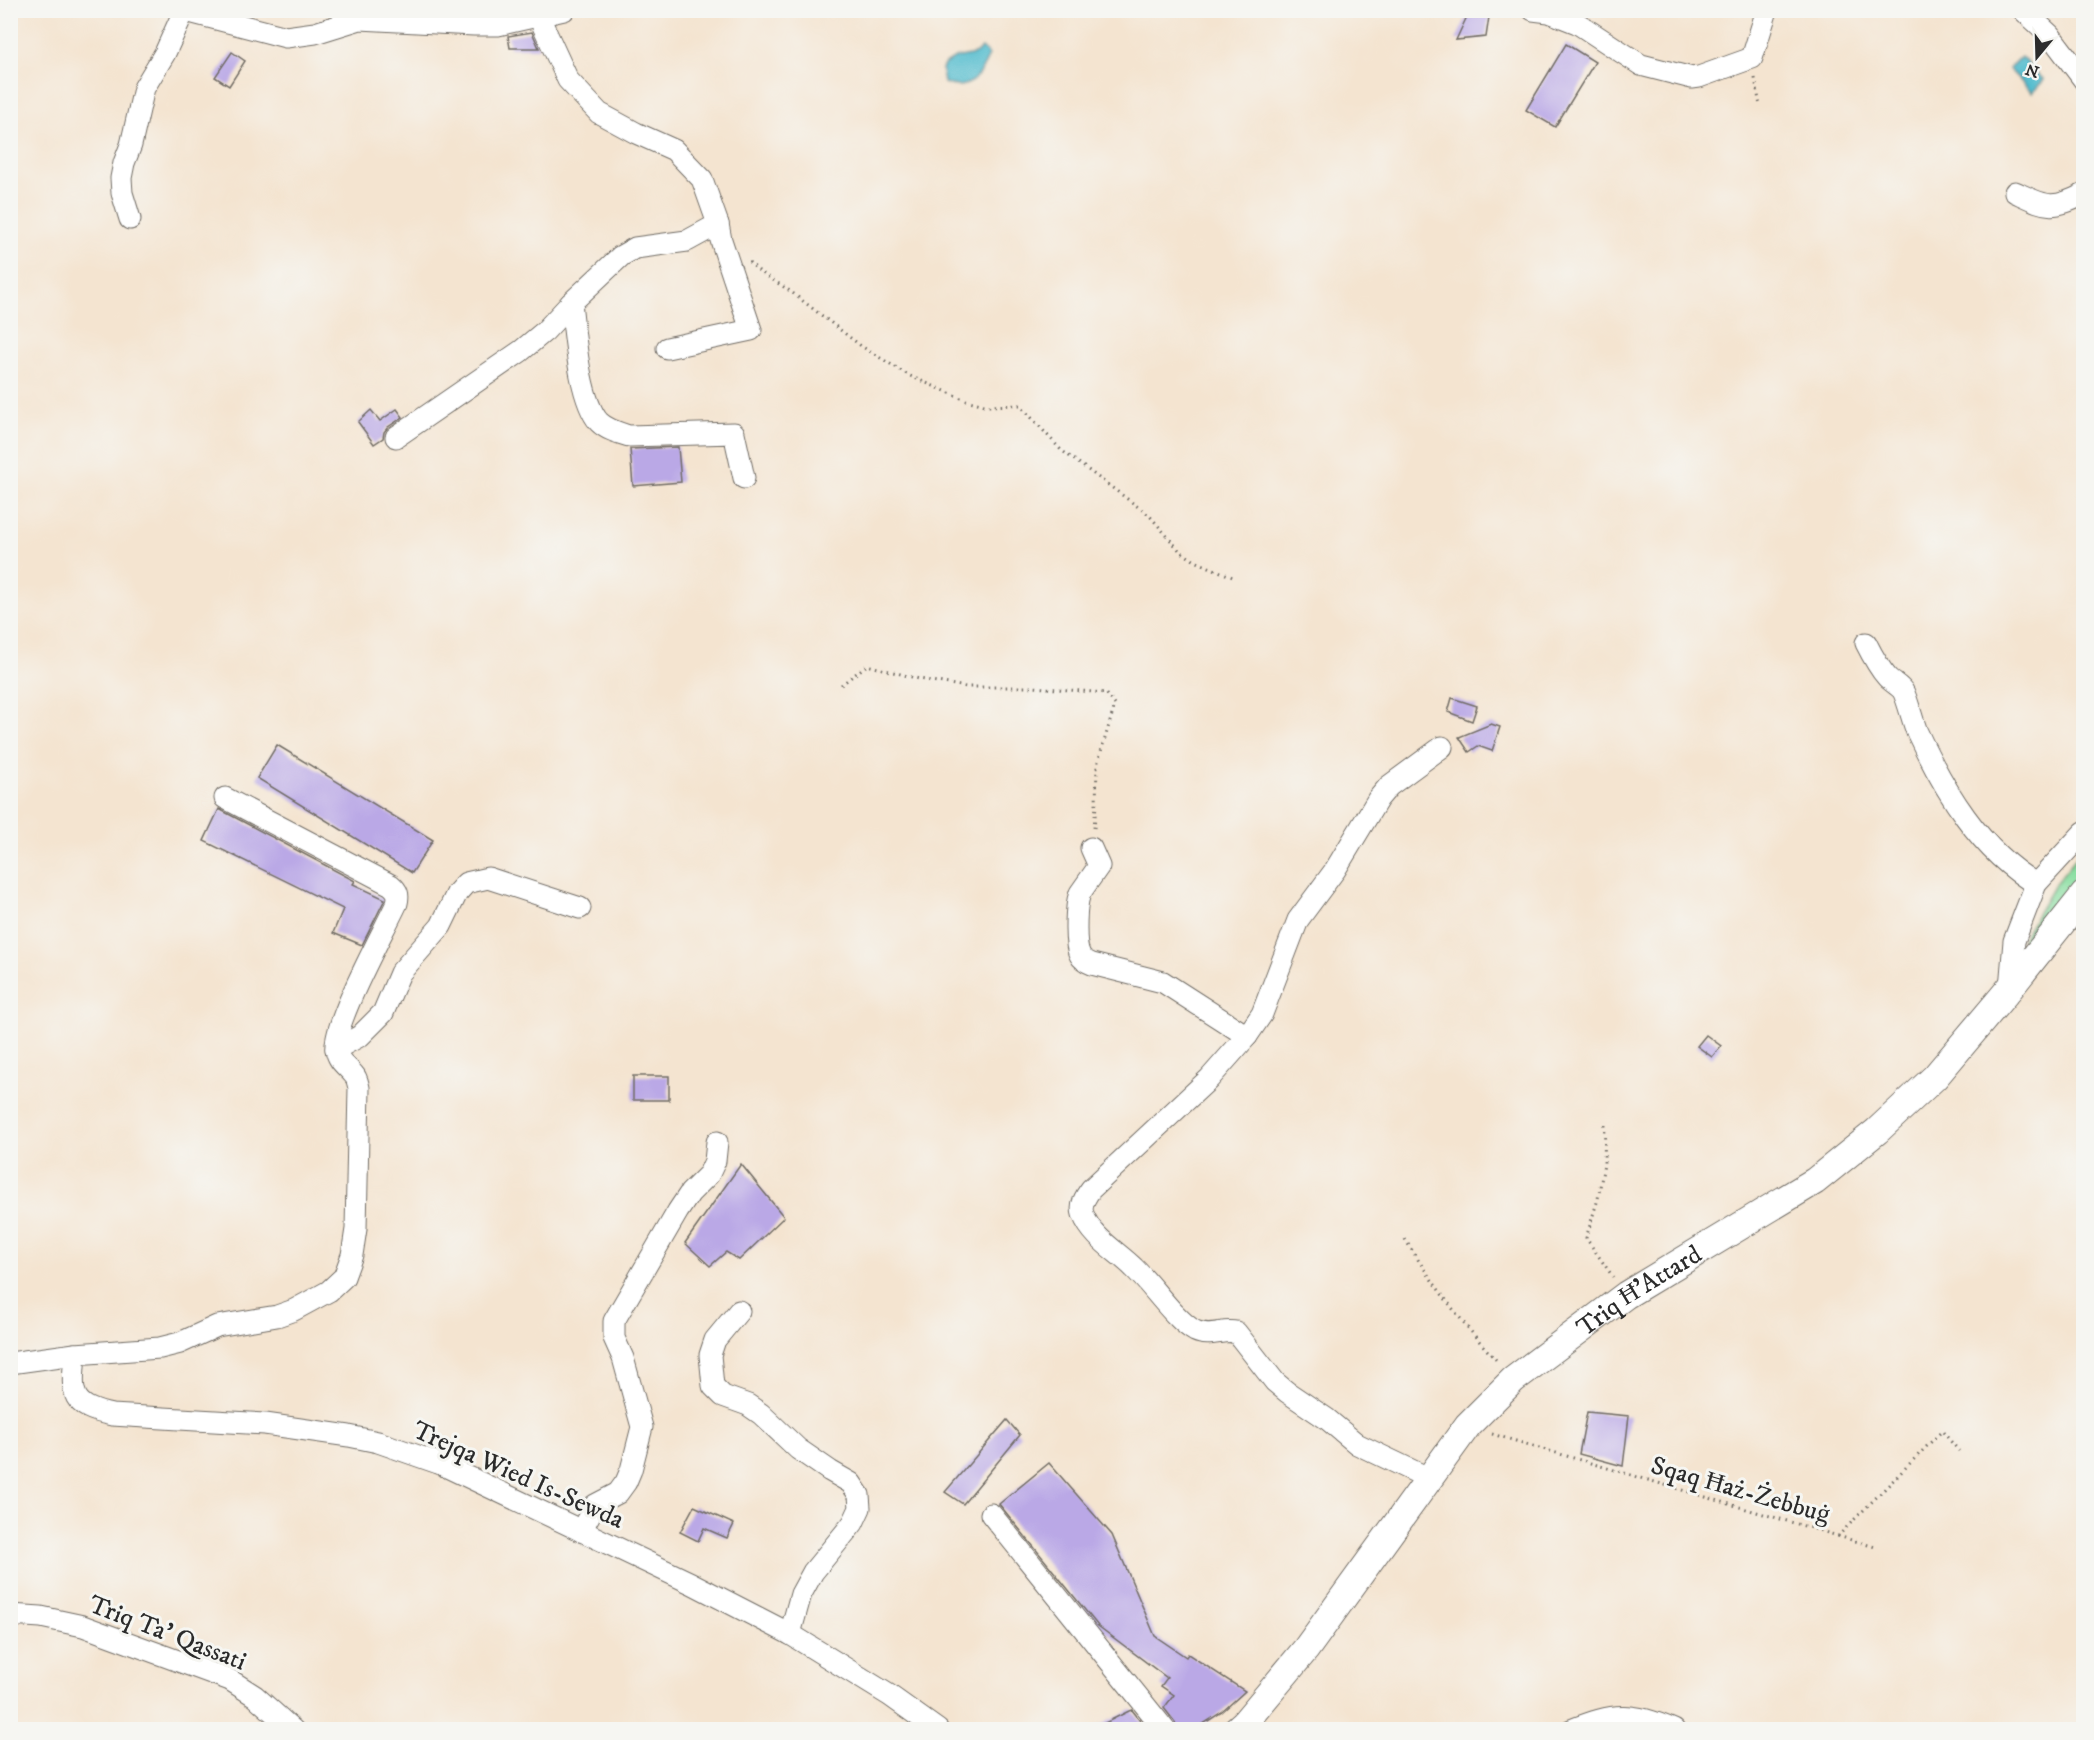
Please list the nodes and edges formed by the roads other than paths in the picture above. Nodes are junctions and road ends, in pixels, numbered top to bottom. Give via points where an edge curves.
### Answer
1 (564, 10) edge
2 (1533, 10) edge
3 (1767, 10) edge
4 (2023, 10) edge
5 (183, 11) edge
6 (539, 17) junction
7 (2084, 80) edge
8 (2015, 192) dead end
9 (2084, 194) edge
10 (130, 219) dead end
11 (718, 224) junction
12 (571, 303) junction
13 (667, 348) dead end
14 (396, 437) dead end
15 (744, 478) dead end
16 (1866, 642) dead end
17 (1442, 747) dead end
18 (225, 798) dead end
19 (2084, 832) edge
20 (1091, 848) road end
21 (2036, 884) junction
22 (2084, 895) edge
23 (580, 908) dead end
24 (2010, 988) junction
25 (1247, 1036) junction
26 (336, 1049) junction
27 (717, 1142) dead end
28 (739, 1311) dead end
29 (75, 1354) junction
30 (10, 1363) edge
31 (1428, 1478) junction
32 (991, 1515) dead end
33 (581, 1531) junction
34 (10, 1615) edge
35 (790, 1634) junction
36 (1246, 1727) edge
37 (294, 1730) edge
38 (938, 1730) edge
39 (1165, 1730) edge
40 (1571, 1730) edge
41 (1674, 1730) edge

1 - 6 street
2 - 3 street via 1577,23 1641,64 1692,78 1752,58
4 - 7 street via 2050,35
5 - 6 street via 286,37 360,19 474,26
5 - 10 street via 144,88 124,163 122,193
6 - 11 street via 568,80 599,113 674,150 702,179
8 - 9 street via 2049,205 2061,205
11 - 12 street via 687,241 635,248 621,256
11 - 13 street via 751,330
12 - 14 street via 521,351
12 - 15 street via 579,370 600,423 629,436 734,433
16 - 21 street via 1876,664 1903,690 1938,774 1964,814 1995,853
17 - 25 street via 1383,792 1335,870 1298,920 1262,1014
18 - 26 street via 391,885 399,896 344,1014
19 - 21 street
20 - 25 street via 1099,866 1078,900 1079,954 1092,964 1171,986
21 - 24 street via 2014,941
22 - 24 main road, Triq Ħ'Attard
23 - 26 street via 488,878 466,883 441,926 400,973 382,1013 360,1036
24 - 31 main road, Triq Ħ'Attard via 1935,1077 1877,1131 1815,1181 1626,1295 1513,1380 1468,1425
25 - 31 street via 1209,1079 1091,1189 1082,1212 1099,1237 1135,1268 1186,1325 1202,1334 1236,1332 1287,1392 1357,1444
26 - 29 street via 359,1088 356,1229 344,1277 328,1291 277,1316 217,1326 160,1348
27 - 33 street via 710,1174 678,1211 614,1321 614,1338 642,1427 626,1482 618,1493 595,1505
28 - 35 street via 715,1340 710,1355 713,1386 723,1396 761,1414 798,1449 851,1482 859,1495 860,1508 854,1523 813,1572 801,1594
29 - 30 street
29 - 33 street, Trejqa Wied Is-Sewda via 73,1388 79,1402 95,1412 265,1424 378,1442 441,1464
31 - 36 main road, Triq Ħ'Attard
32 - 39 street
33 - 35 street, Trejqa Wied Is-Sewda
34 - 37 street, Triq Ta' Qassati via 83,1626 230,1680
35 - 38 street, Trejqa Wied Is-Sewda
40 - 41 street via 1600,1718 1624,1715 1652,1720

